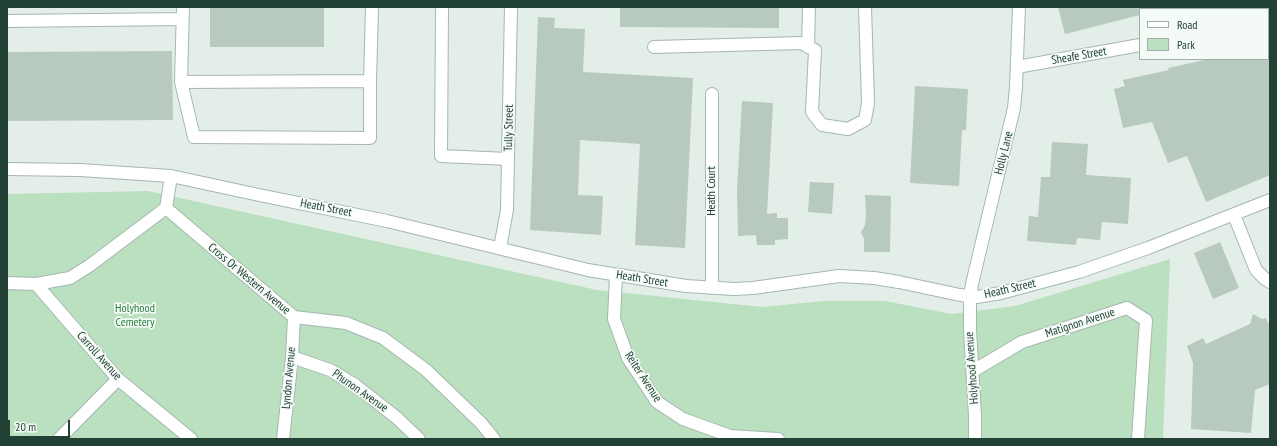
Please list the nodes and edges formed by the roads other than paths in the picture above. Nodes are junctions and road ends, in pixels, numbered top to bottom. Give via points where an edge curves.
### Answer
1 (372, 7) edge
2 (442, 7) edge
3 (511, 7) edge
4 (809, 7) edge
5 (865, 7) edge
6 (1019, 7) edge
7 (183, 13) edge
8 (7, 21) edge
9 (1139, 45) edge
10 (654, 47) dead end
11 (808, 47) junction
12 (1017, 66) junction
13 (370, 81) junction
14 (181, 82) junction
15 (712, 94) dead end
16 (508, 159) junction
17 (7, 169) edge
18 (171, 176) junction
19 (1270, 200) edge
20 (166, 208) junction
21 (1234, 215) junction
22 (500, 248) junction
23 (616, 275) junction
24 (1270, 282) edge
25 (7, 283) edge
26 (36, 284) junction
27 (712, 288) junction
28 (970, 297) junction
29 (294, 317) junction
30 (292, 357) junction
31 (972, 371) junction
32 (118, 379) junction
33 (59, 439) edge
34 (191, 439) edge
35 (283, 439) edge
36 (419, 439) edge
37 (494, 439) edge
38 (778, 439) edge
39 (976, 439) edge
40 (1138, 439) edge

1 - 13 street
2 - 16 street via 441,156
3 - 16 street, Tully Street
4 - 11 street
5 - 11 street via 868,103 865,120 848,129 822,125 817,119 812,112 815,50
6 - 12 street, Holly Lane
7 - 8 street
7 - 14 street
9 - 12 street, Sheafe Street
10 - 11 street via 801,43
12 - 28 street, Holly Lane via 1014,108
13 - 14 street
13 - 14 street via 370,138 194,137
15 - 27 street, Heath Court
16 - 22 street, Tully Street via 507,210
17 - 18 street, Heath Street via 80,170
18 - 20 street
18 - 22 street, Heath Street via 387,220
19 - 21 street, Heath Street
20 - 26 street via 70,278
20 - 29 street, Cross Or Western Avenue
21 - 24 street via 1256,270
21 - 28 street, Heath Street via 1079,272 1001,293
22 - 23 street, Heath Street via 580,269
23 - 27 street, Heath Street
23 - 38 street, Reiter Avenue via 614,319 628,358 657,402 683,419 730,436
25 - 26 street
26 - 32 street, Carroll Avenue
27 - 28 street, Heath Street via 754,288 839,276 899,282
28 - 31 street, Holyhood Avenue
29 - 30 street, Lyndon Avenue
29 - 37 street, Cross Or Western Avenue via 346,323 383,338 426,370
30 - 35 street, Lyndon Avenue
30 - 36 street, Phunon Avenue via 330,370 355,385
31 - 39 street, Holyhood Avenue
31 - 40 street, Matignon Avenue via 1022,342 1127,308 1146,320
32 - 33 street
32 - 34 street, Carroll Avenue

